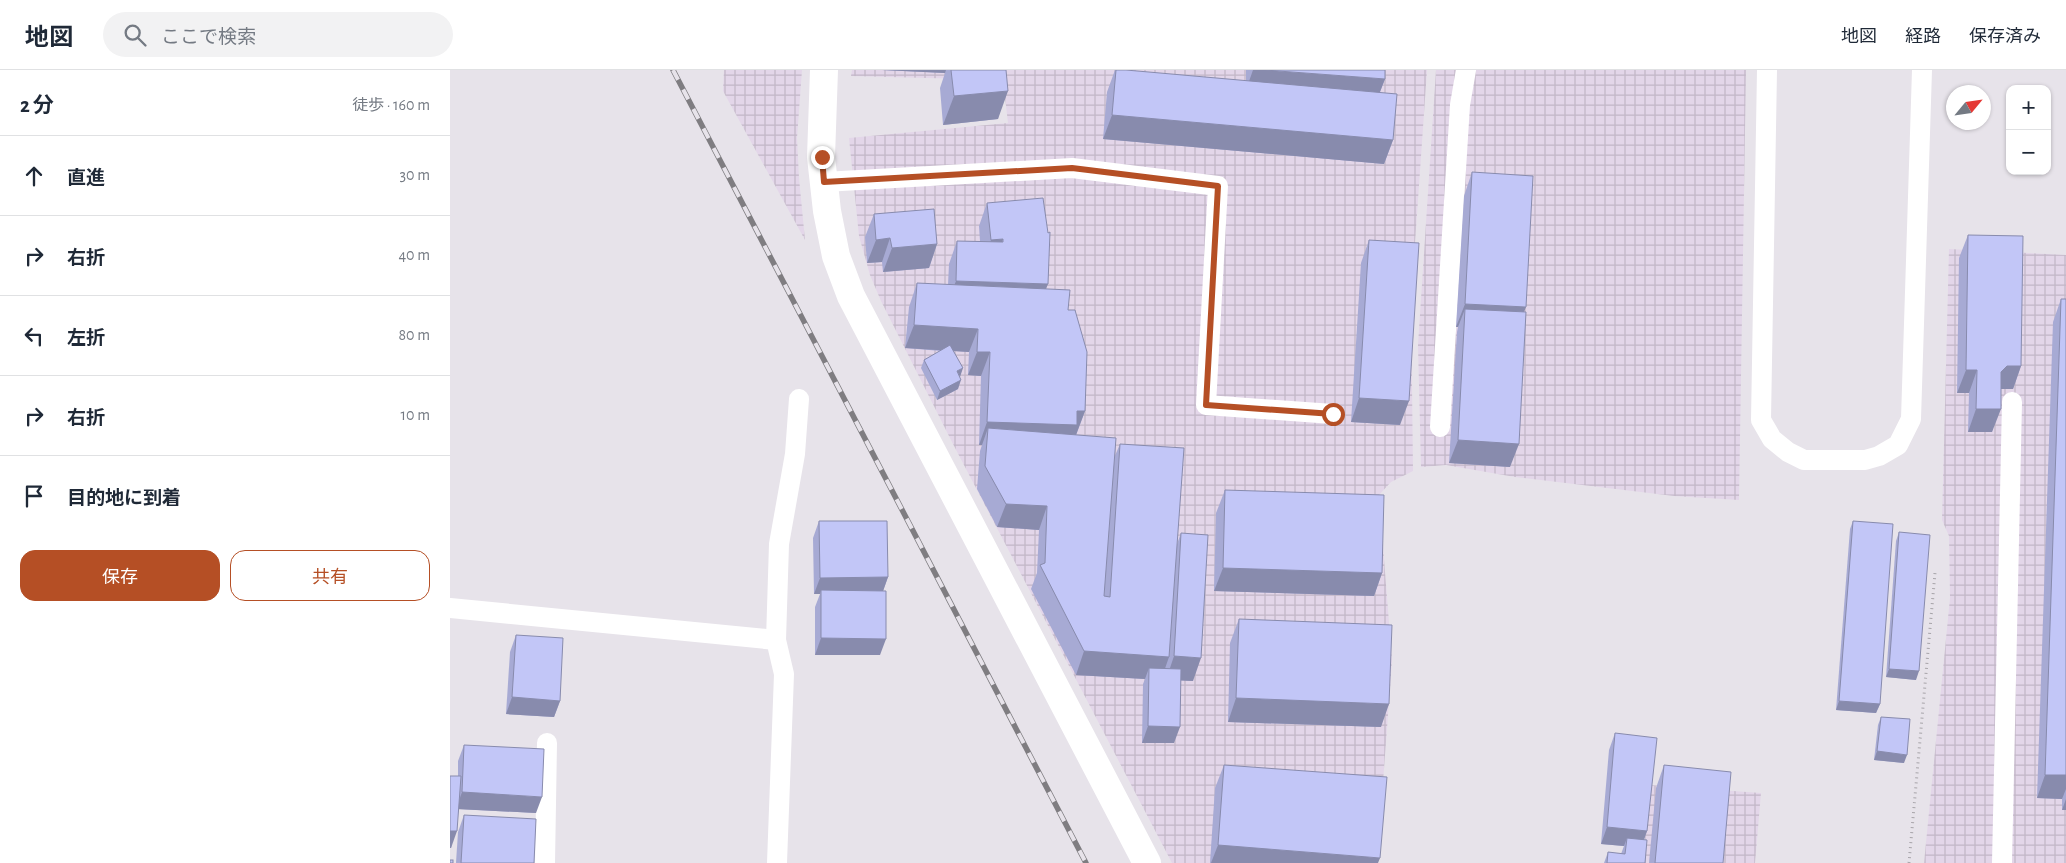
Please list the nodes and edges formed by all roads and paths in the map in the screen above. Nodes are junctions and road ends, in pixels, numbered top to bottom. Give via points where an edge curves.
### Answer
1 (824, 70) edge
2 (1466, 70) edge
3 (1767, 70) edge
4 (1922, 70) edge
5 (824, 182) junction
6 (799, 399) dead end
7 (2012, 402) dead end
8 (1333, 414) dead end
9 (1440, 427) dead end
10 (1935, 572) dead end
11 (450, 608) edge
12 (776, 640) junction
13 (547, 743) dead end
14 (545, 863) edge
15 (777, 863) edge
16 (1147, 863) edge
17 (1909, 863) edge
18 (2002, 863) edge

1 - 5 street
2 - 9 lane via 1460,106
3 - 4 lane via 1762,420 1772,439 1804,460 1865,460 1898,445 1911,419
5 - 8 lane via 1072,168 1218,186 1206,405
5 - 16 street via 836,256 851,296
6 - 12 lane via 795,454 779,544
7 - 18 lane
10 - 17 path
11 - 12 lane
12 - 15 lane via 784,674
13 - 14 lane

